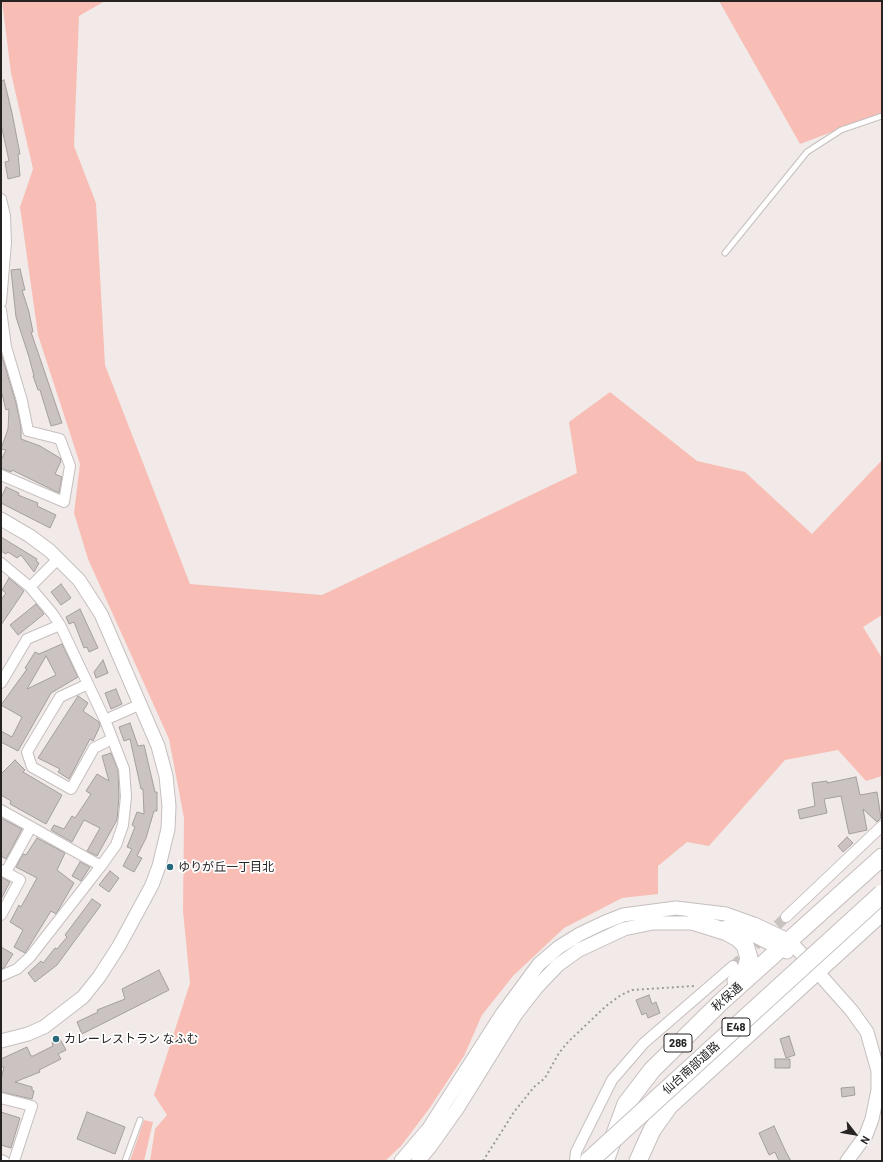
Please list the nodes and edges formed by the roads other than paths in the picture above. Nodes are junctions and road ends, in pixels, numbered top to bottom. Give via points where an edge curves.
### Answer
1 (882, 116) edge
2 (1, 199) edge
3 (725, 253) dead end
4 (1, 302) edge
5 (1, 310) edge
6 (4, 348) edge
7 (1, 476) edge
8 (1, 519) edge
9 (58, 559) junction
10 (2, 565) edge
11 (30, 587) junction
12 (60, 625) junction
13 (1, 682) edge
14 (88, 684) junction
15 (141, 704) junction
16 (105, 720) junction
17 (112, 739) junction
18 (1, 810) edge
19 (882, 826) edge
20 (31, 827) junction
21 (882, 857) edge
22 (102, 866) junction
23 (3, 871) edge
24 (882, 894) edge
25 (882, 912) edge
26 (1, 915) edge
27 (786, 917) tunnel mouth
28 (696, 922) junction
29 (786, 945) junction
30 (733, 966) tunnel mouth
31 (817, 972) junction
32 (1, 976) edge
33 (683, 1038) junction
34 (1, 1041) edge
35 (1, 1098) edge
36 (880, 1098) edge
37 (140, 1120) dead end
38 (14, 1161) edge
39 (125, 1161) edge
40 (401, 1161) edge
41 (418, 1161) edge
42 (575, 1161) edge
43 (589, 1161) edge
44 (605, 1161) edge
45 (638, 1161) edge
46 (847, 1161) edge

1 - 3 lane via 841,130 807,152
2 - 4 street via 5,216 6,242
5 - 6 street
6 - 7 street via 22,401 28,431 60,439 70,466 64,502
8 - 9 street via 30,536
9 - 11 street
9 - 15 street via 79,580 101,614
10 - 11 street
11 - 12 street
12 - 13 street via 27,639
12 - 14 street
14 - 16 street
14 - 17 street via 60,697 27,752 32,767 71,789 94,748
15 - 16 street
15 - 34 street via 158,746 166,776 169,806 168,830 152,885 119,946 83,997 44,1027
16 - 17 street
17 - 22 street via 124,769 124,825 116,845
18 - 20 street
19 - 27 street
20 - 22 street
20 - 23 street
21 - 29 highway, 秋保通 / 286
22 - 32 street via 30,956 17,969
23 - 26 street via 20,880
24 - 43 highway, 仙台南部道路 / E48, bridge
25 - 31 highway
28 - 29 street via 736,928
28 - 33 highway via 738,938 745,946 749,958 746,969 693,1022
28 - 41 street via 653,923 624,929 579,950 558,965 516,1014 457,1109
29 - 31 street
29 - 33 highway, 秋保通 / 286
29 - 40 street via 754,924 726,914 676,908 623,916 580,934 539,964 523,984 429,1128
30 - 42 street via 644,1043 612,1080 576,1152
31 - 36 street via 852,1011 866,1032 878,1071
31 - 45 highway via 669,1106 652,1130
33 - 44 highway, 秋保通 / 286 via 652,1070 626,1104
35 - 38 street via 32,1106
36 - 46 street via 866,1136
37 - 39 lane

